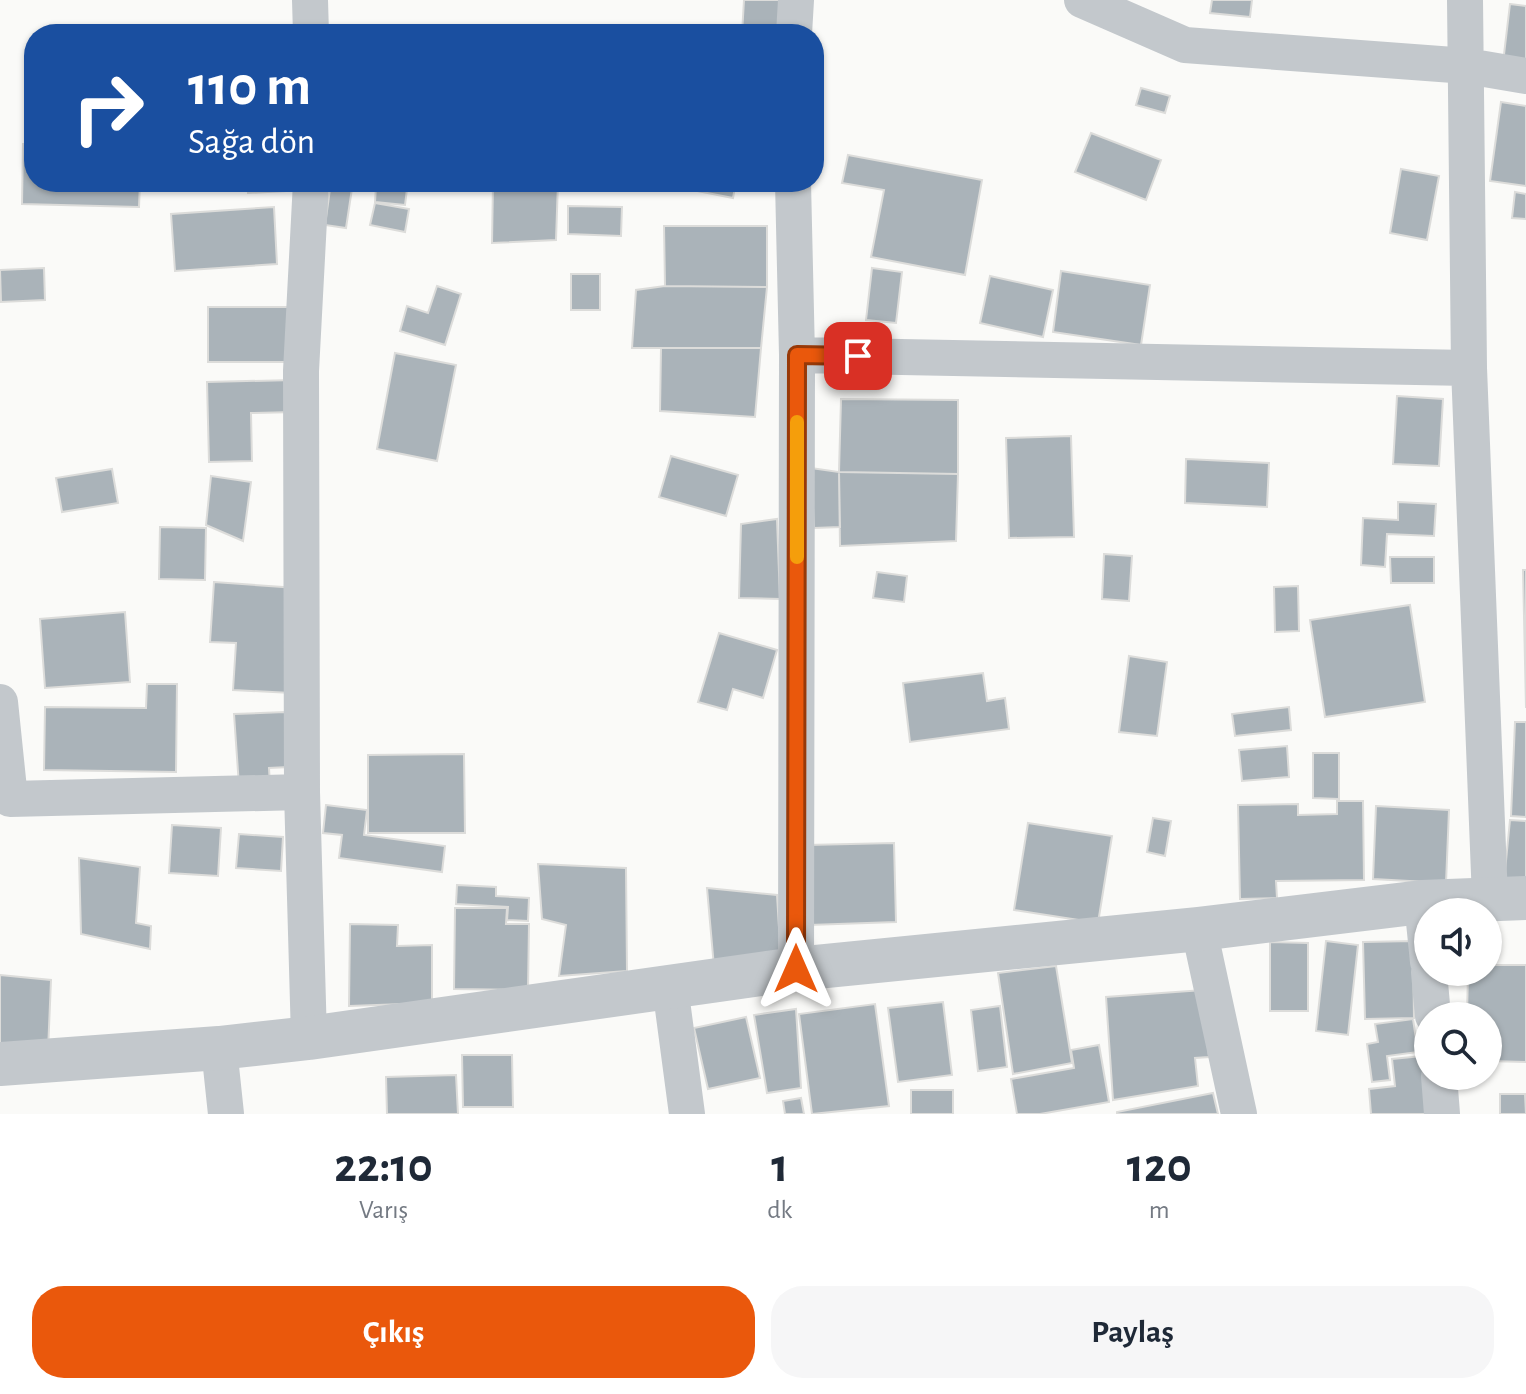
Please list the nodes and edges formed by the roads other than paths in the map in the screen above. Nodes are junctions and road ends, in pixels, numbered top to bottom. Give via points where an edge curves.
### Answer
1 (310, 0) edge
2 (796, 0) edge
3 (1082, 0) edge
4 (1465, 0) edge
5 (311, 24) edge
6 (795, 24) edge
7 (1467, 66) junction
8 (1526, 76) edge
9 (310, 192) edge
10 (793, 192) edge
11 (797, 355) junction
12 (1469, 368) junction
13 (0, 702) edge
14 (302, 792) junction
15 (1508, 899) edge
16 (1414, 903) edge
17 (1199, 929) junction
18 (796, 969) junction
19 (670, 986) junction
20 (309, 1038) junction
21 (219, 1048) junction
22 (0, 1064) edge
23 (1440, 1090) edge
24 (226, 1114) edge
25 (687, 1114) edge
26 (1239, 1114) edge
27 (1442, 1114) edge

1 - 5 street
2 - 6 street
3 - 7 street via 1185,45
4 - 7 street
7 - 8 street
7 - 12 street
9 - 14 street via 301,371
10 - 11 street
11 - 12 street
11 - 18 street
12 - 15 street
13 - 14 street via 10,799
14 - 20 street
16 - 17 street
17 - 18 street
17 - 26 street
18 - 19 street
19 - 20 street
19 - 25 street
20 - 21 street
21 - 22 street
21 - 24 street
23 - 27 street

